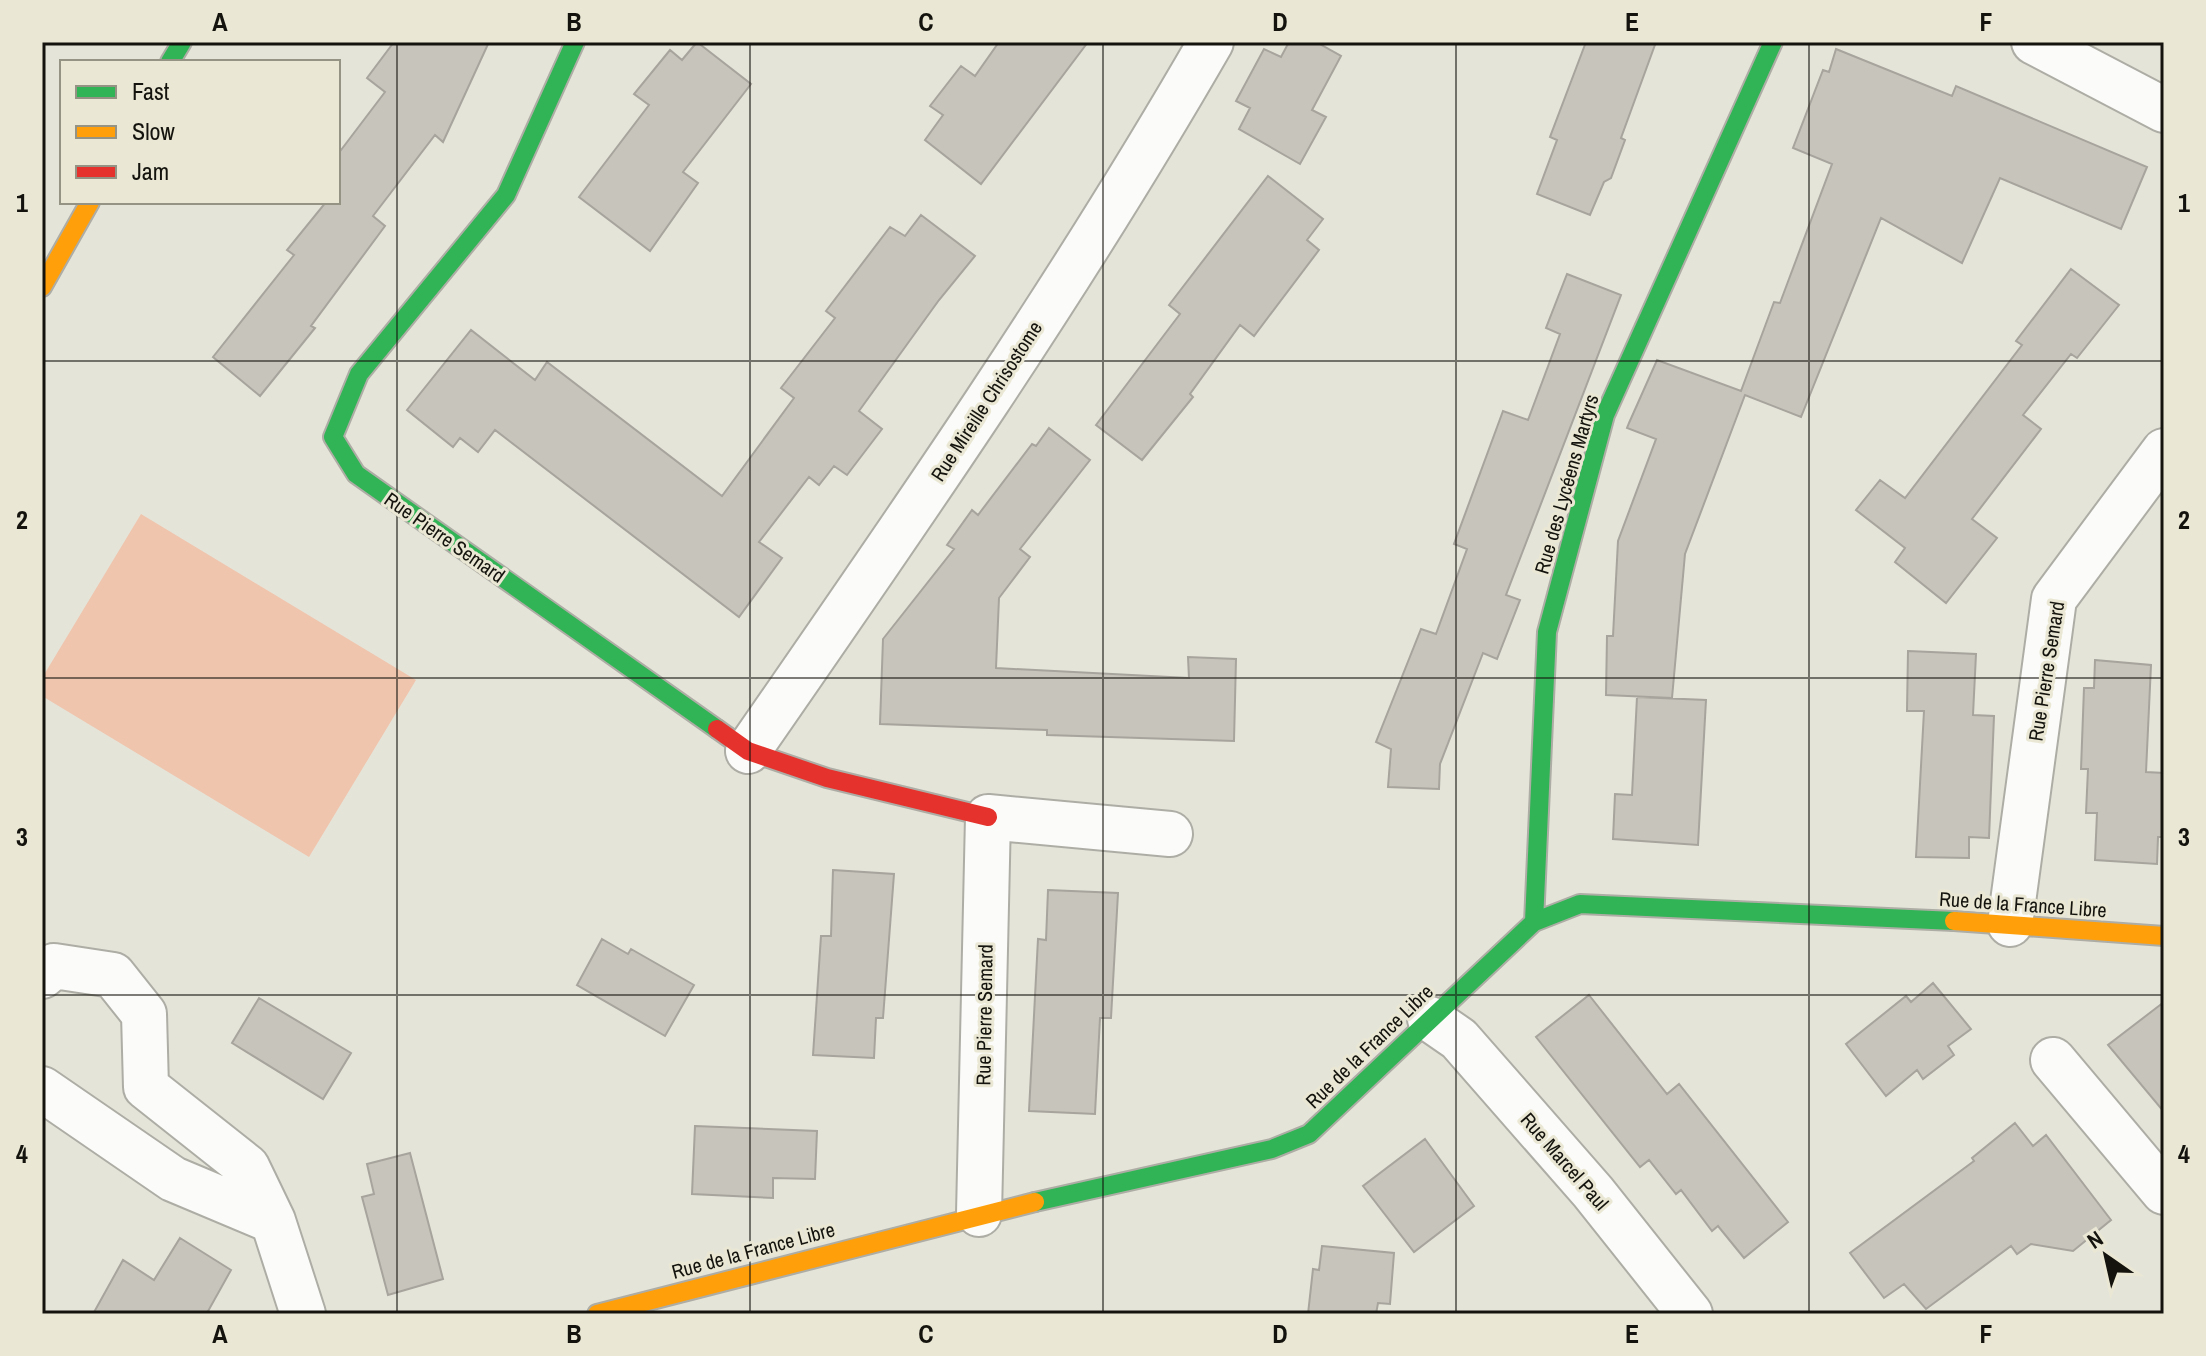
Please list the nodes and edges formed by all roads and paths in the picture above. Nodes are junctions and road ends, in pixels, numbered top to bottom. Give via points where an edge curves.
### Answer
1 (182, 42) edge
2 (575, 42) edge
3 (1211, 42) edge
4 (1773, 42) edge
5 (2034, 42) edge
6 (171, 60) edge
7 (2164, 110) edge
8 (89, 204) edge
9 (42, 287) edge
10 (2164, 451) edge
11 (748, 751) junction
12 (988, 817) junction
13 (1170, 834) dead end
14 (1534, 922) junction
15 (2010, 924) junction
16 (2164, 936) edge
17 (42, 976) edge
18 (1430, 1019) junction
19 (2053, 1060) dead end
20 (42, 1089) edge
21 (2164, 1192) edge
22 (979, 1214) junction
23 (273, 1221) junction
24 (303, 1314) edge
25 (597, 1314) edge
26 (1690, 1314) edge

1 - 6 street
2 - 11 street, Rue Pierre Semard via 506,195 359,374 333,437 356,474
3 - 11 street, Rue Mireille Chrisostome via 1143,160 924,497
4 - 14 street, Rue des Lycéens Martyrs via 1605,415 1547,632
5 - 7 street
8 - 9 street
10 - 15 street, Rue Pierre Semard via 2054,599
11 - 12 street, Rue Pierre Semard via 827,778
12 - 13 street, Rue Pierre Semard
12 - 22 street, Rue Pierre Semard
14 - 15 street, Rue de la France Libre via 1580,904
14 - 18 street, Rue de la France Libre
15 - 16 street, Rue de la France Libre
17 - 23 street via 54,966 113,975 144,1014 146,1087 247,1167
18 - 22 street, Rue de la France Libre via 1309,1134 1272,1149
18 - 26 street, Rue Marcel Paul via 1459,1039 1593,1192
19 - 21 street
20 - 23 street via 173,1179
22 - 25 street, Rue de la France Libre
23 - 24 street

